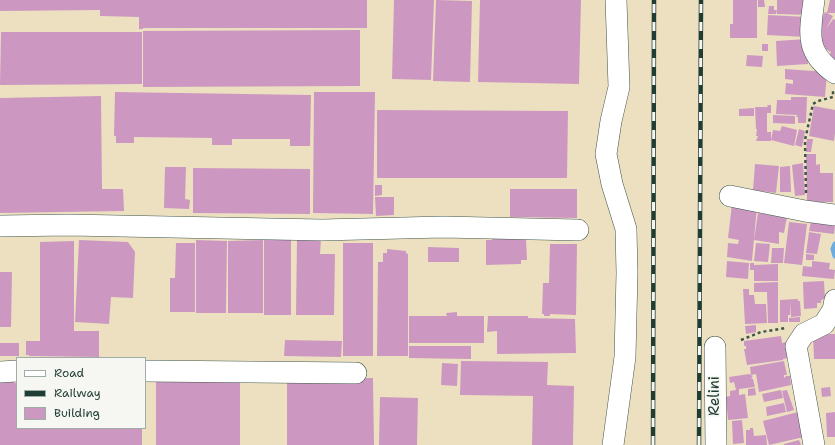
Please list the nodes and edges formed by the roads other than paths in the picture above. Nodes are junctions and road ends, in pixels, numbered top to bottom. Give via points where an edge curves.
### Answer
1 (616, 0) edge
2 (814, 0) edge
3 (833, 71) edge
4 (730, 196) dead end
5 (835, 215) edge
6 (0, 226) edge
7 (578, 230) dead end
8 (835, 300) edge
9 (715, 347) dead end
10 (16, 371) edge
11 (146, 371) edge
12 (0, 372) edge
13 (356, 373) dead end
14 (613, 445) edge
15 (716, 445) edge
16 (814, 445) edge

1 - 14 street via 619,87 606,154 626,229 627,273 625,358
2 - 3 street via 810,32 813,51
4 - 5 street
6 - 7 street via 322,230 443,227
8 - 16 street via 833,310 824,324 804,334 796,346
9 - 15 street, Relini
10 - 12 street
11 - 13 street

